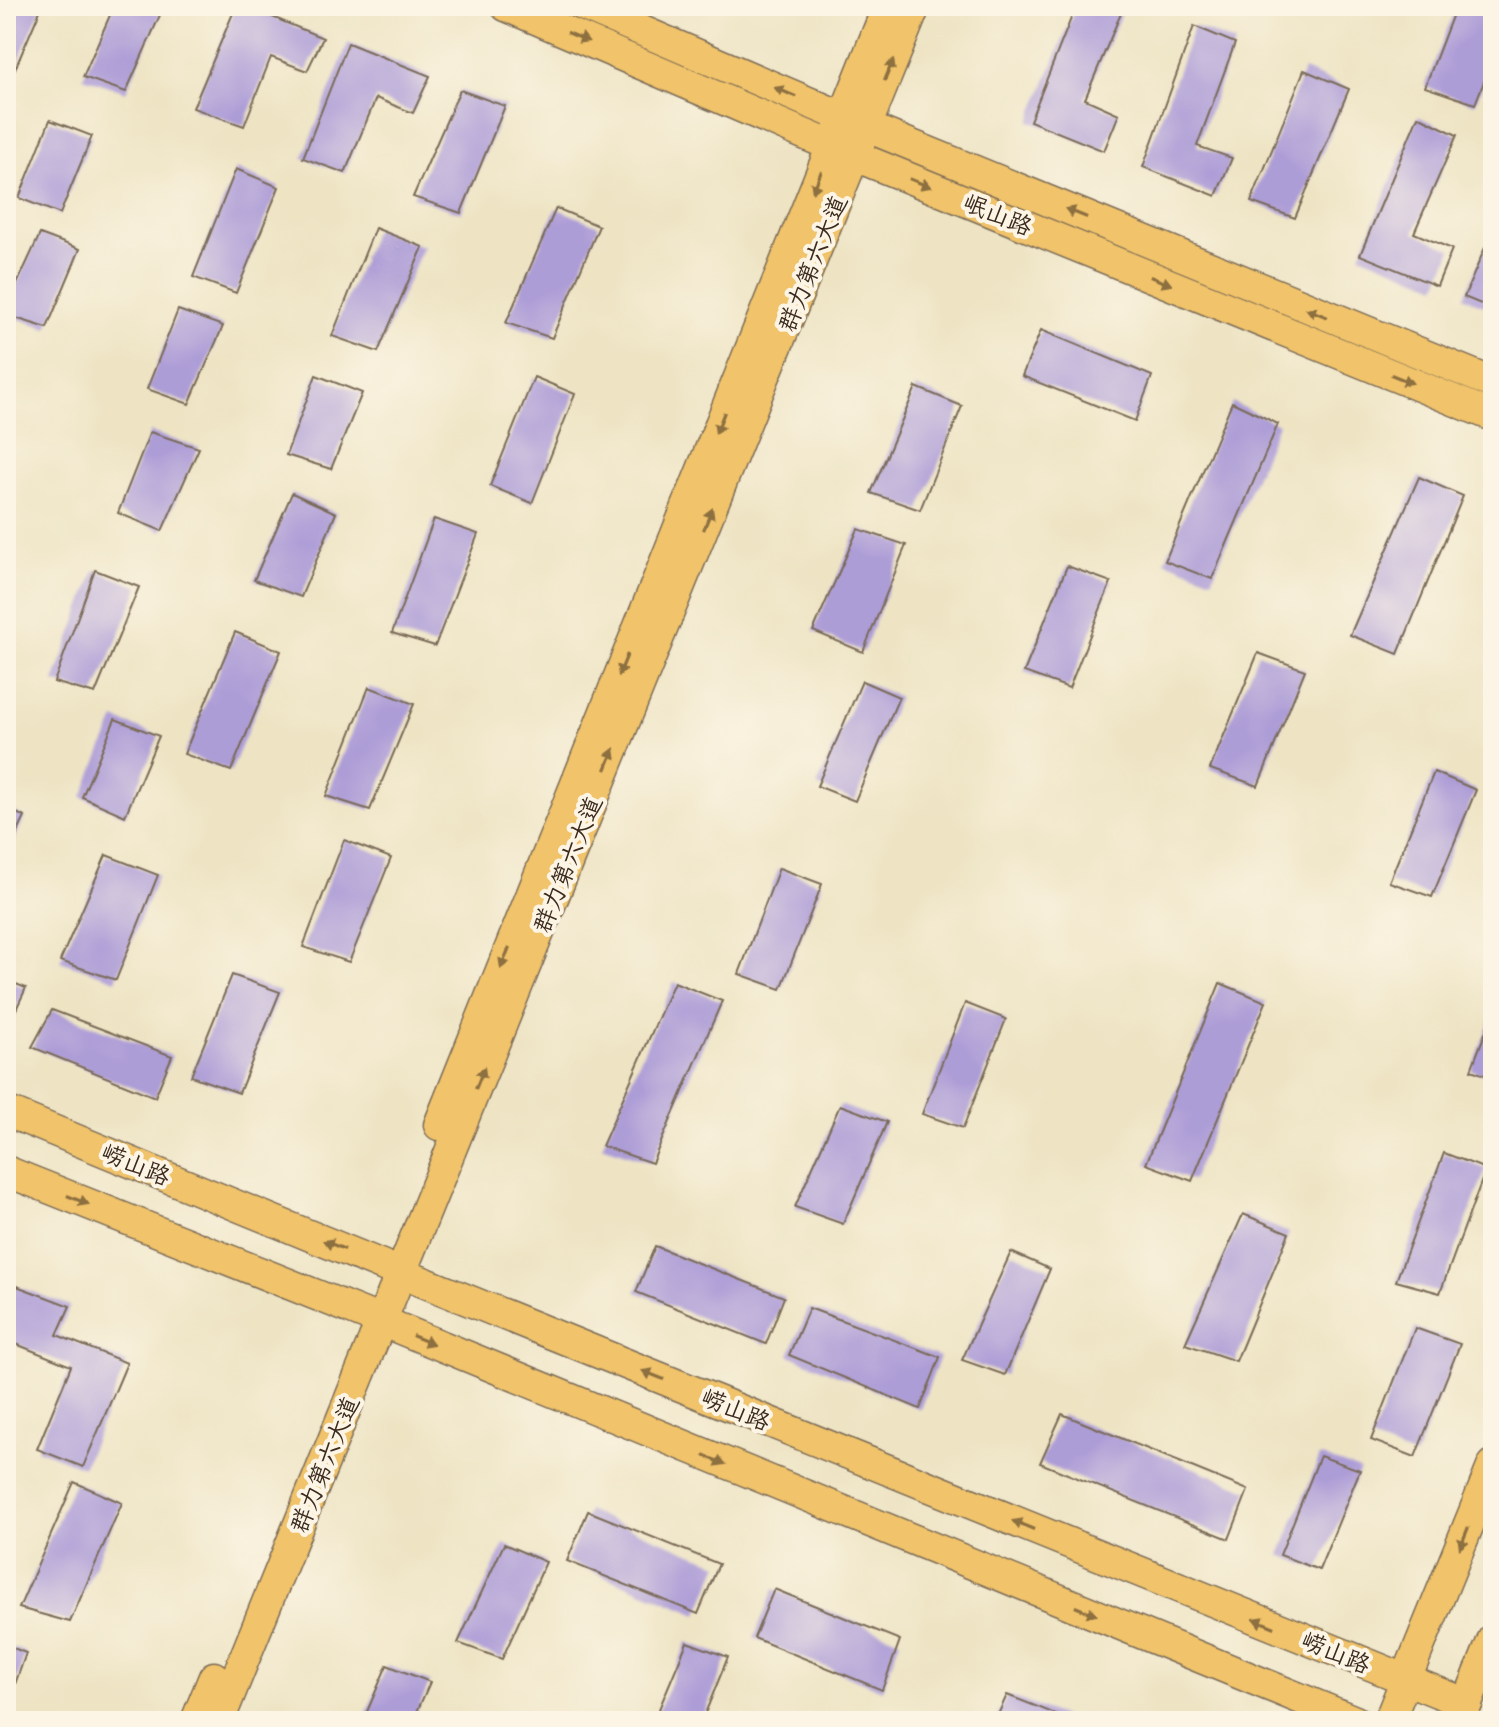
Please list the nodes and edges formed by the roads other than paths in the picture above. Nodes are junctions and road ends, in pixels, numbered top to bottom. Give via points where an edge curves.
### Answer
1 (506, 6) edge
2 (584, 6) edge
3 (888, 6) edge
4 (915, 6) edge
5 (849, 136) junction
6 (1493, 383) edge
7 (1493, 416) edge
8 (6, 1111) edge
9 (6, 1171) edge
10 (392, 1269) junction
11 (372, 1319) junction
12 (1493, 1465) edge
13 (1493, 1639) edge
14 (1406, 1680) junction
15 (1464, 1712) edge
16 (196, 1721) edge
17 (219, 1721) edge
18 (1355, 1721) edge
19 (1389, 1721) edge

1 -> 5 main road, 岷山路
5 -> 2 main road, 岷山路
3 - 5 main road, 群力第六大道
5 -> 4 main road, 群力第六大道
6 -> 5 main road, 岷山路
5 -> 7 main road, 岷山路
5 - 10 main road, 群力第六大道
10 -> 8 main road, 崂山路
9 -> 11 main road
10 - 11 main road, 群力第六大道
14 -> 10 main road, 崂山路
11 - 16 main road, 群力第六大道
11 - 17 main road, 群力第六大道
11 -> 18 main road
12 -> 14 main road
13 - 15 main road
14 - 15 main road, 崂山路
14 - 19 main road

